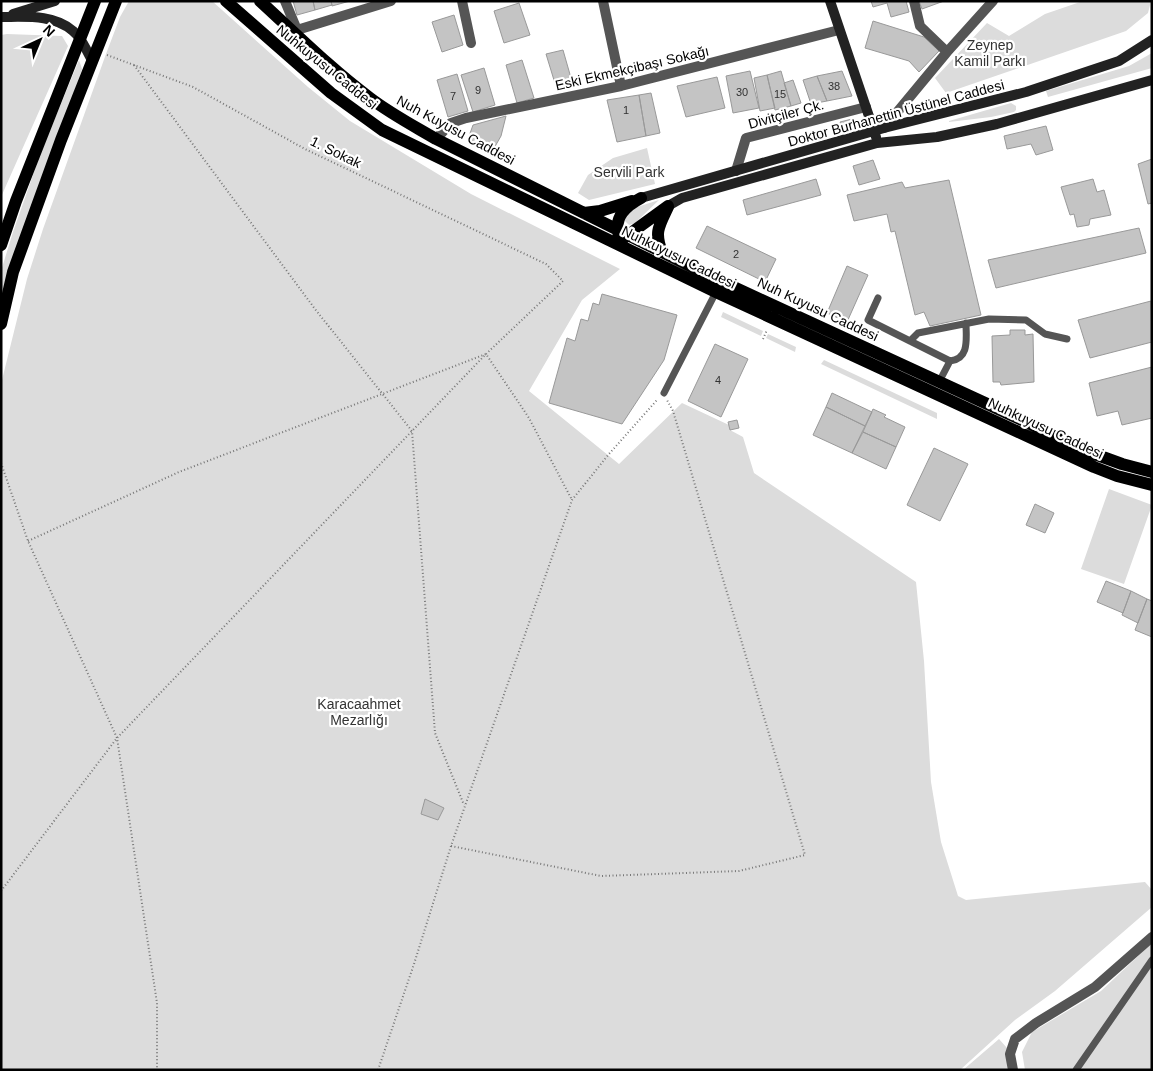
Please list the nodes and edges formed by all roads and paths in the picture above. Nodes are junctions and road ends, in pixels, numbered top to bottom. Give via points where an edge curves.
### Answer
1 (55, 1) edge
2 (95, 1) edge
3 (116, 1) edge
4 (226, 1) edge
5 (260, 1) edge
6 (285, 1) edge
7 (390, 1) edge
8 (462, 1) edge
9 (603, 1) edge
10 (830, 1) edge
11 (914, 1) edge
12 (993, 1) edge
13 (2, 17) edge
14 (839, 30) junction
15 (296, 31) junction
16 (80, 38) junction
17 (1152, 40) edge
18 (471, 43) dead end
19 (947, 52) junction
20 (94, 55) junction
21 (134, 65) junction
22 (1152, 80) edge
23 (621, 86) junction
24 (866, 107) junction
25 (879, 130) junction
26 (436, 139) junction
27 (877, 143) junction
28 (736, 171) junction
29 (642, 198) junction
30 (668, 206) junction
31 (583, 213) junction
32 (620, 237) junction
33 (1, 245) edge
34 (662, 252) junction
35 (706, 274) junction
36 (735, 287) junction
37 (716, 292) junction
38 (878, 298) dead end
39 (966, 323) junction
40 (1, 324) edge
41 (766, 330) dead end
42 (763, 339) dead end
43 (1067, 340) dead end
44 (910, 341) junction
45 (486, 354) junction
46 (950, 361) junction
47 (940, 382) junction
48 (664, 393) junction
49 (381, 394) junction
50 (412, 431) junction
51 (1, 463) edge
52 (1152, 472) edge
53 (1152, 486) edge
54 (572, 500) junction
55 (28, 541) junction
56 (117, 738) junction
57 (465, 806) junction
58 (451, 846) junction
59 (1, 891) edge
60 (1152, 937) edge
61 (1152, 960) edge
62 (157, 1070) edge
63 (378, 1070) edge
64 (1013, 1070) edge
65 (1076, 1070) edge

1 - 13 street
2 - 16 main road
3 - 20 main road
4 - 32 main road, Nuhkuyusu Caddesi via 331,93 382,130
5 - 15 main road, Nuh Kuyusu Caddesi
6 - 15 street
7 - 15 street
8 - 18 street
9 - 23 street
10 - 14 street
11 - 19 street via 920,26
12 - 19 street
13 - 16 street via 55,20
14 - 23 street, Eski Ekmekçibaşı Sokağı
14 - 24 street
15 - 26 main road, Nuh Kuyusu Caddesi via 372,100
16 - 20 street
16 - 33 main road
17 - 25 street, Doktor Burhanettin Üstünel Caddesi via 1119,61 1035,89
19 - 25 street
20 - 21 path, 1. Sokak
20 - 40 main road via 13,272
21 - 45 path, 1. Sokak via 193,87 306,149 546,264 563,281
21 - 49 path
22 - 27 street, Doktor Burhanettin Üstünel Caddesi via 997,124 937,137
23 - 26 street, Eski Ekmekçibaşı Sokağı via 466,118 451,123
24 - 25 street
24 - 28 street, Divitçiler Çk. via 746,138
25 - 27 street
25 - 28 street, Doktor Burhanettin Üstünel Caddesi
26 - 31 main road, Nuh Kuyusu Caddesi
27 - 30 street, Doktor Burhanettin Üstünel Caddesi via 682,198
28 - 29 street, Doktor Burhanettin Üstünel Caddesi
29 - 31 main road
29 - 32 main road via 625,208 619,217
30 - 32 main road
30 - 34 main road via 656,238
31 - 32 main road, Nuh Kuyusu Caddesi
32 - 34 main road, Nuh Kuyusu Caddesi
32 - 37 main road, Nuhkuyusu Caddesi via 634,251
34 - 35 main road, Nuh Kuyusu Caddesi
35 - 36 main road, Nuh Kuyusu Caddesi
35 - 37 main road
36 - 37 main road
36 - 47 main road, Nuh Kuyusu Caddesi
37 - 48 lane
37 - 53 main road, Nuhkuyusu Caddesi via 1094,467
38 - 44 lane via 868,320
39 - 43 lane via 989,319 1026,320 1046,334
39 - 44 lane via 918,333
39 - 46 lane via 965,350 961,357
41 - 42 path
44 - 46 lane
45 - 49 path
45 - 50 path
45 - 54 path via 529,418
46 - 47 lane
47 - 52 main road, Nuh Kuyusu Caddesi via 1078,448
48 - 54 path
48 - 58 path via 676,421 805,855 739,871 601,876
49 - 50 path
49 - 55 path via 179,472
50 - 56 path
50 - 57 path via 435,733
51 - 55 path
54 - 57 path
55 - 56 path
56 - 59 path
56 - 62 path via 157,1003
57 - 58 path
58 - 63 path
60 - 64 street via 1095,986 1015,1039 1010,1054
61 - 65 lane

